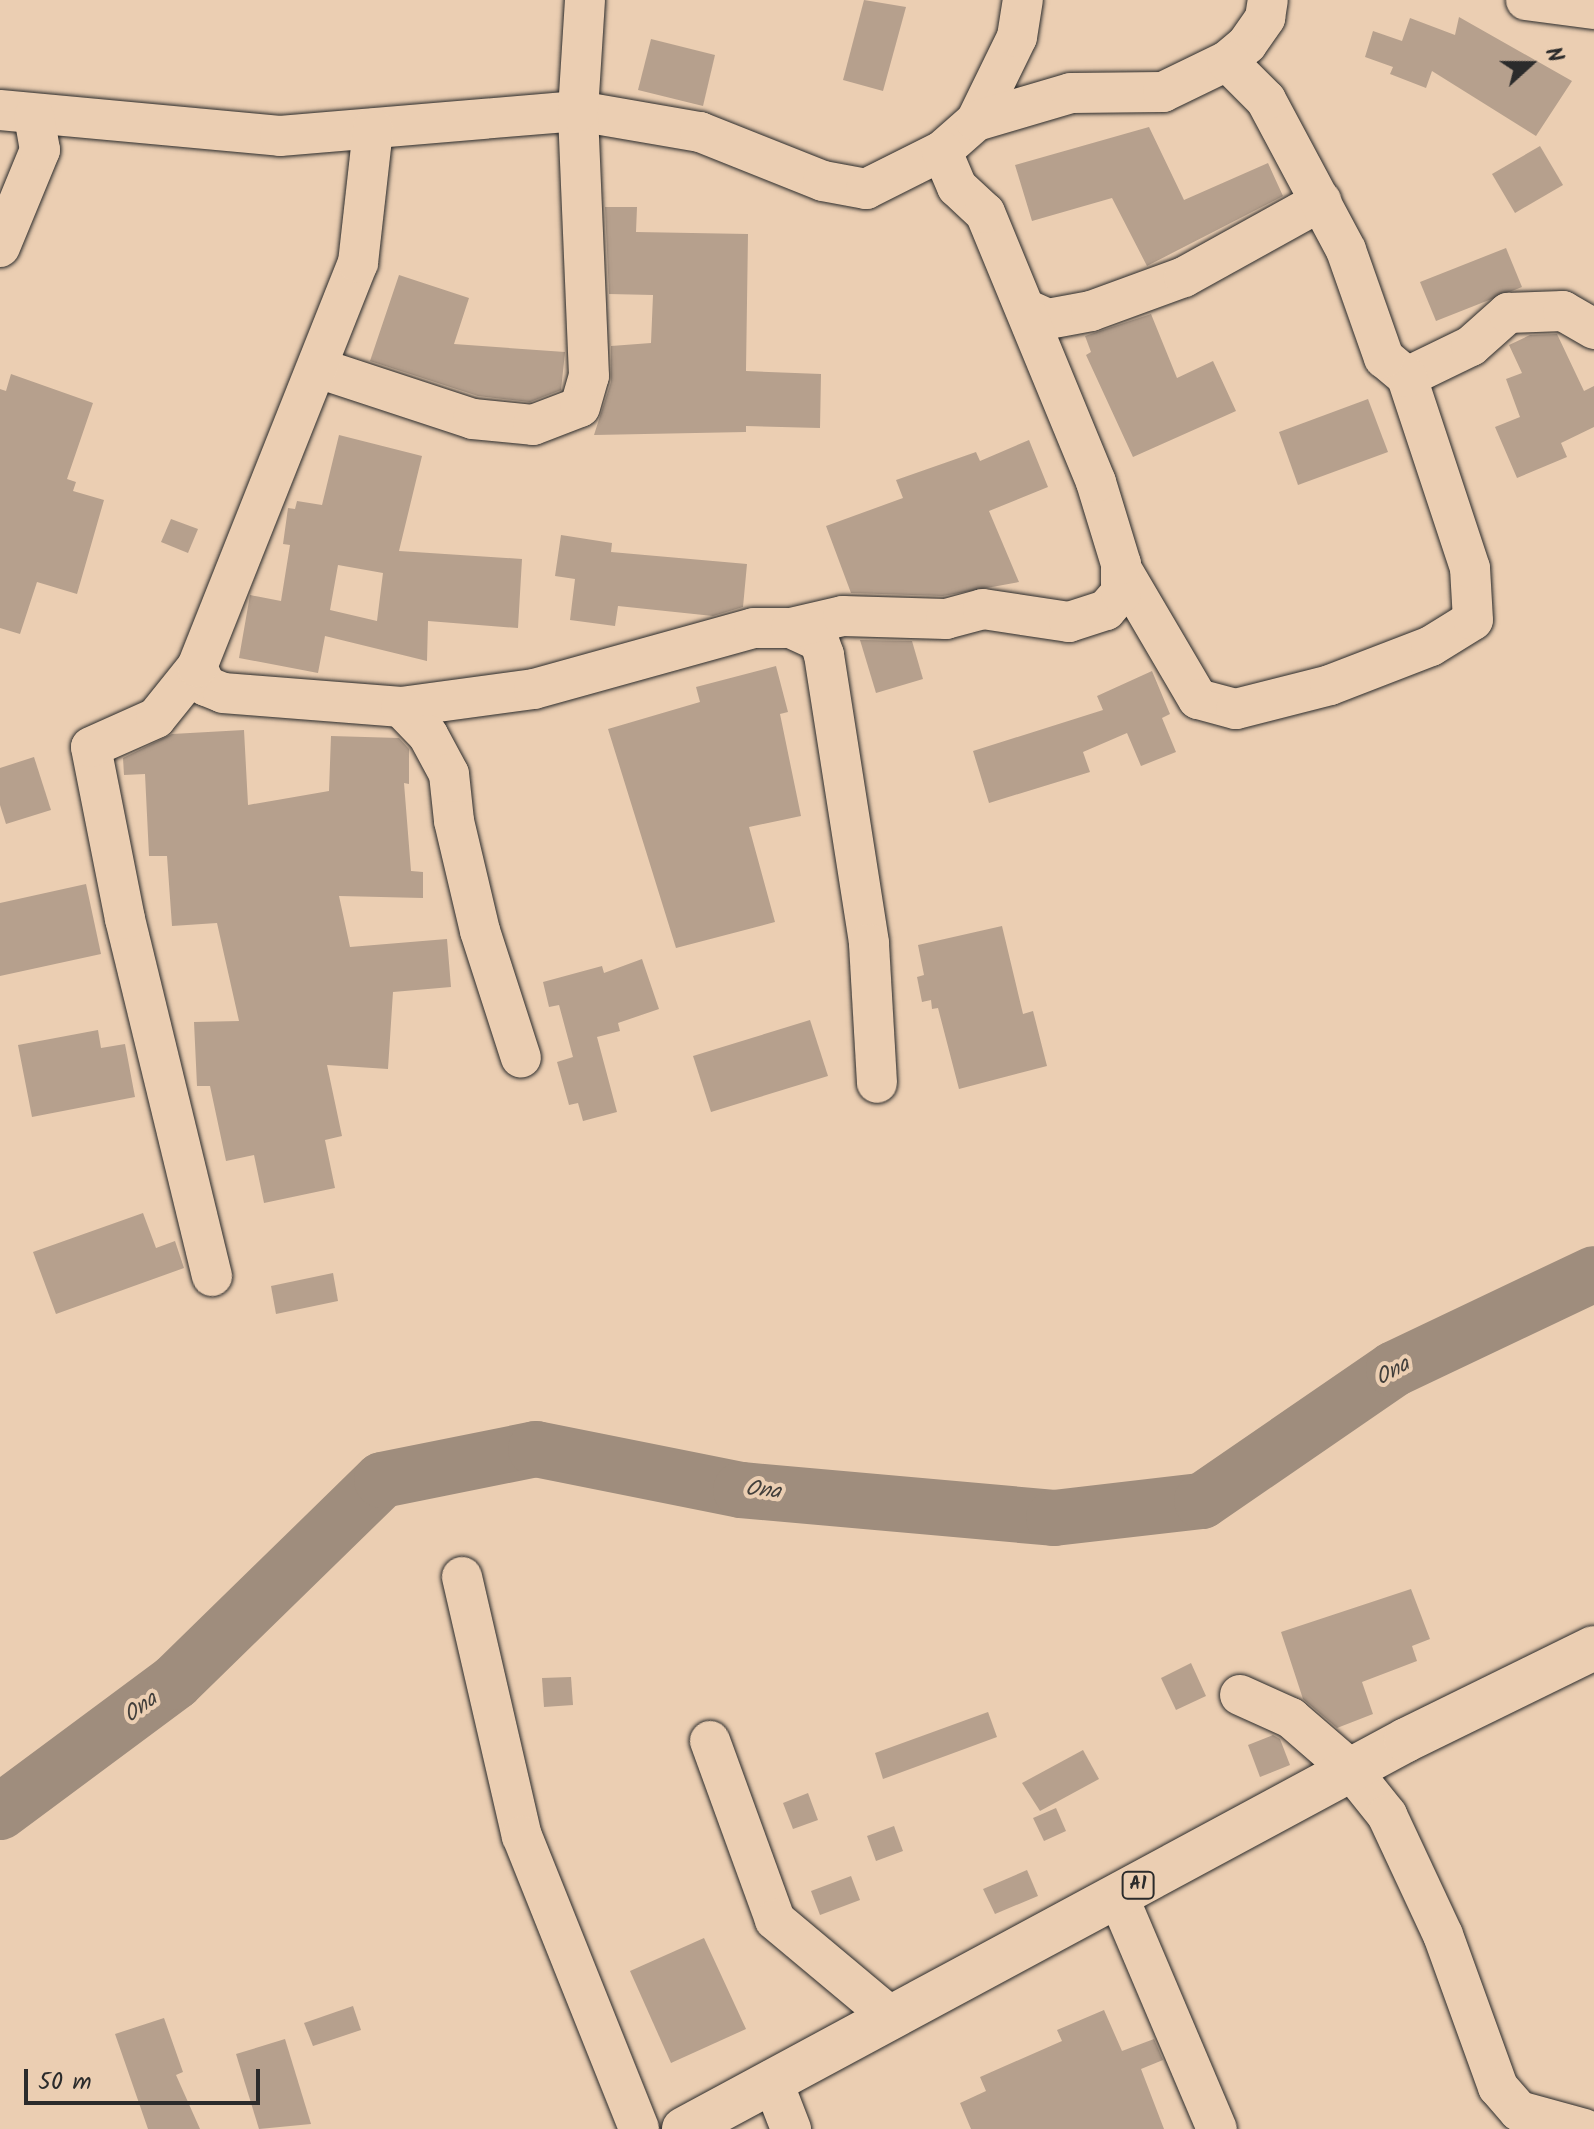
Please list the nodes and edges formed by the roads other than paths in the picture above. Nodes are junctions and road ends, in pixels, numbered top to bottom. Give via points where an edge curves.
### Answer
1 (585, 0) edge
2 (1023, 0) edge
3 (1268, 0) edge
4 (1526, 0) edge
5 (1594, 9) edge
6 (1227, 61) junction
7 (578, 111) junction
8 (17, 113) edge
9 (976, 121) junction
10 (420, 124) junction
11 (361, 129) junction
12 (942, 151) junction
13 (369, 193) junction
14 (1321, 201) junction
15 (0, 247) edge
16 (1028, 310) junction
17 (1594, 329) edge
18 (318, 368) junction
19 (1407, 377) junction
20 (1121, 568) junction
21 (791, 628) junction
22 (197, 667) junction
23 (401, 707) junction
24 (521, 1058) dead end
25 (877, 1083) dead end
26 (212, 1276) dead end
27 (462, 1577) dead end
28 (1594, 1648) edge
29 (1240, 1695) dead end
30 (710, 1741) dead end
31 (1351, 1770) junction
32 (1118, 1896) junction
33 (892, 2018) junction
34 (772, 2080) junction
35 (639, 2129) edge
36 (684, 2129) edge
37 (791, 2129) edge
38 (1217, 2129) edge
39 (1585, 2129) edge

1 - 7 street
2 - 9 street via 1017,37
3 - 6 street via 1265,18
4 - 5 street
6 - 9 street via 1163,92 1071,93
6 - 14 street via 1266,100
7 - 10 street
7 - 12 street via 700,132 823,181 866,189
7 - 18 street via 589,376 580,407 533,425 473,419
8 - 11 street via 280,136
8 - 15 street via 40,150
9 - 12 street
10 - 11 street
10 - 13 street
11 - 13 street
12 - 16 street via 957,187 985,213
13 - 18 street via 358,263
14 - 16 street via 1184,277 1091,311 1048,319
14 - 19 street via 1346,250 1384,358
16 - 20 street via 1096,482
17 - 19 street via 1563,311 1508,313 1471,346
18 - 22 street
19 - 20 street via 1470,568 1473,620 1431,646 1330,685 1236,709 1198,699
20 - 21 street via 1121,593 1106,610 1069,622 983,609 946,619 843,616
21 - 23 street via 754,628 534,689
21 - 25 street via 819,641 824,655 869,944
22 - 23 street via 206,686 223,693
22 - 26 street via 156,718 91,747 125,919
23 - 24 street via 428,735 449,774 454,821 480,931
27 - 35 street via 522,1836
28 - 31 highway, A1
29 - 31 street via 1291,1718
30 - 33 street via 775,1920
31 - 32 highway, A1
31 - 39 street via 1387,1815 1413,1862 1498,2087 1519,2111
32 - 33 highway, A1
32 - 38 street
33 - 34 highway, A1
34 - 36 highway, A1
34 - 37 street

